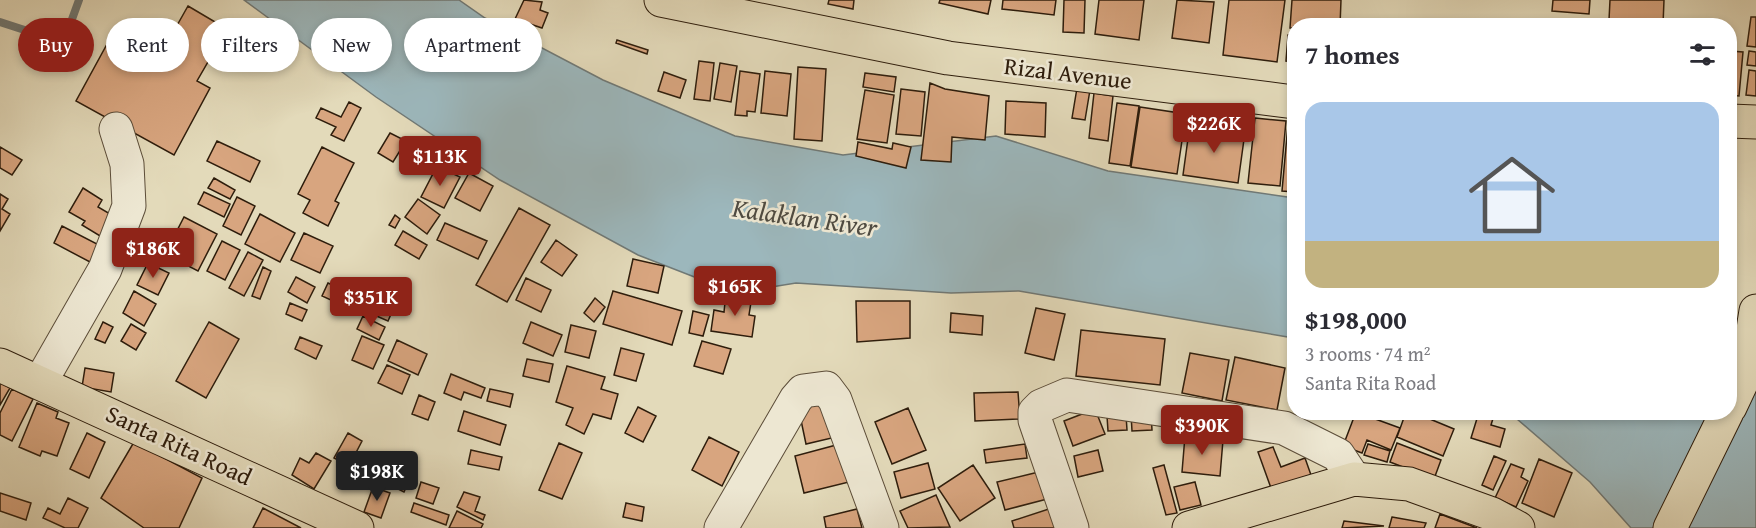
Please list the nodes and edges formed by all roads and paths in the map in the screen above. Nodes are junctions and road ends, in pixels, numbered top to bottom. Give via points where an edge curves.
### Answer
1 (661, 0) edge
2 (1287, 101) edge
3 (1737, 122) edge
4 (1756, 123) edge
5 (116, 129) dead end
6 (1755, 331) edge
7 (0, 365) edge
8 (41, 381) junction
9 (1737, 392) edge
10 (1723, 420) edge
11 (1354, 479) junction
12 (357, 528) edge
13 (721, 528) edge
14 (882, 528) edge
15 (1072, 528) edge
16 (1189, 528) edge
17 (1518, 528) edge
18 (1671, 528) edge

1 - 2 main road, Rizal Avenue via 948,57
3 - 4 main road
5 - 8 street via 127,164 129,206 105,269
6 - 9 main road via 1746,373
7 - 8 main road, Santa Rita Road
8 - 12 main road, Santa Rita Road
10 - 18 main road
11 - 15 street via 1338,455 1284,428 1067,395 1041,405 1035,420
11 - 16 main road
11 - 17 main road via 1409,484 1492,514
13 - 14 street via 796,399 803,392 826,388 835,400

